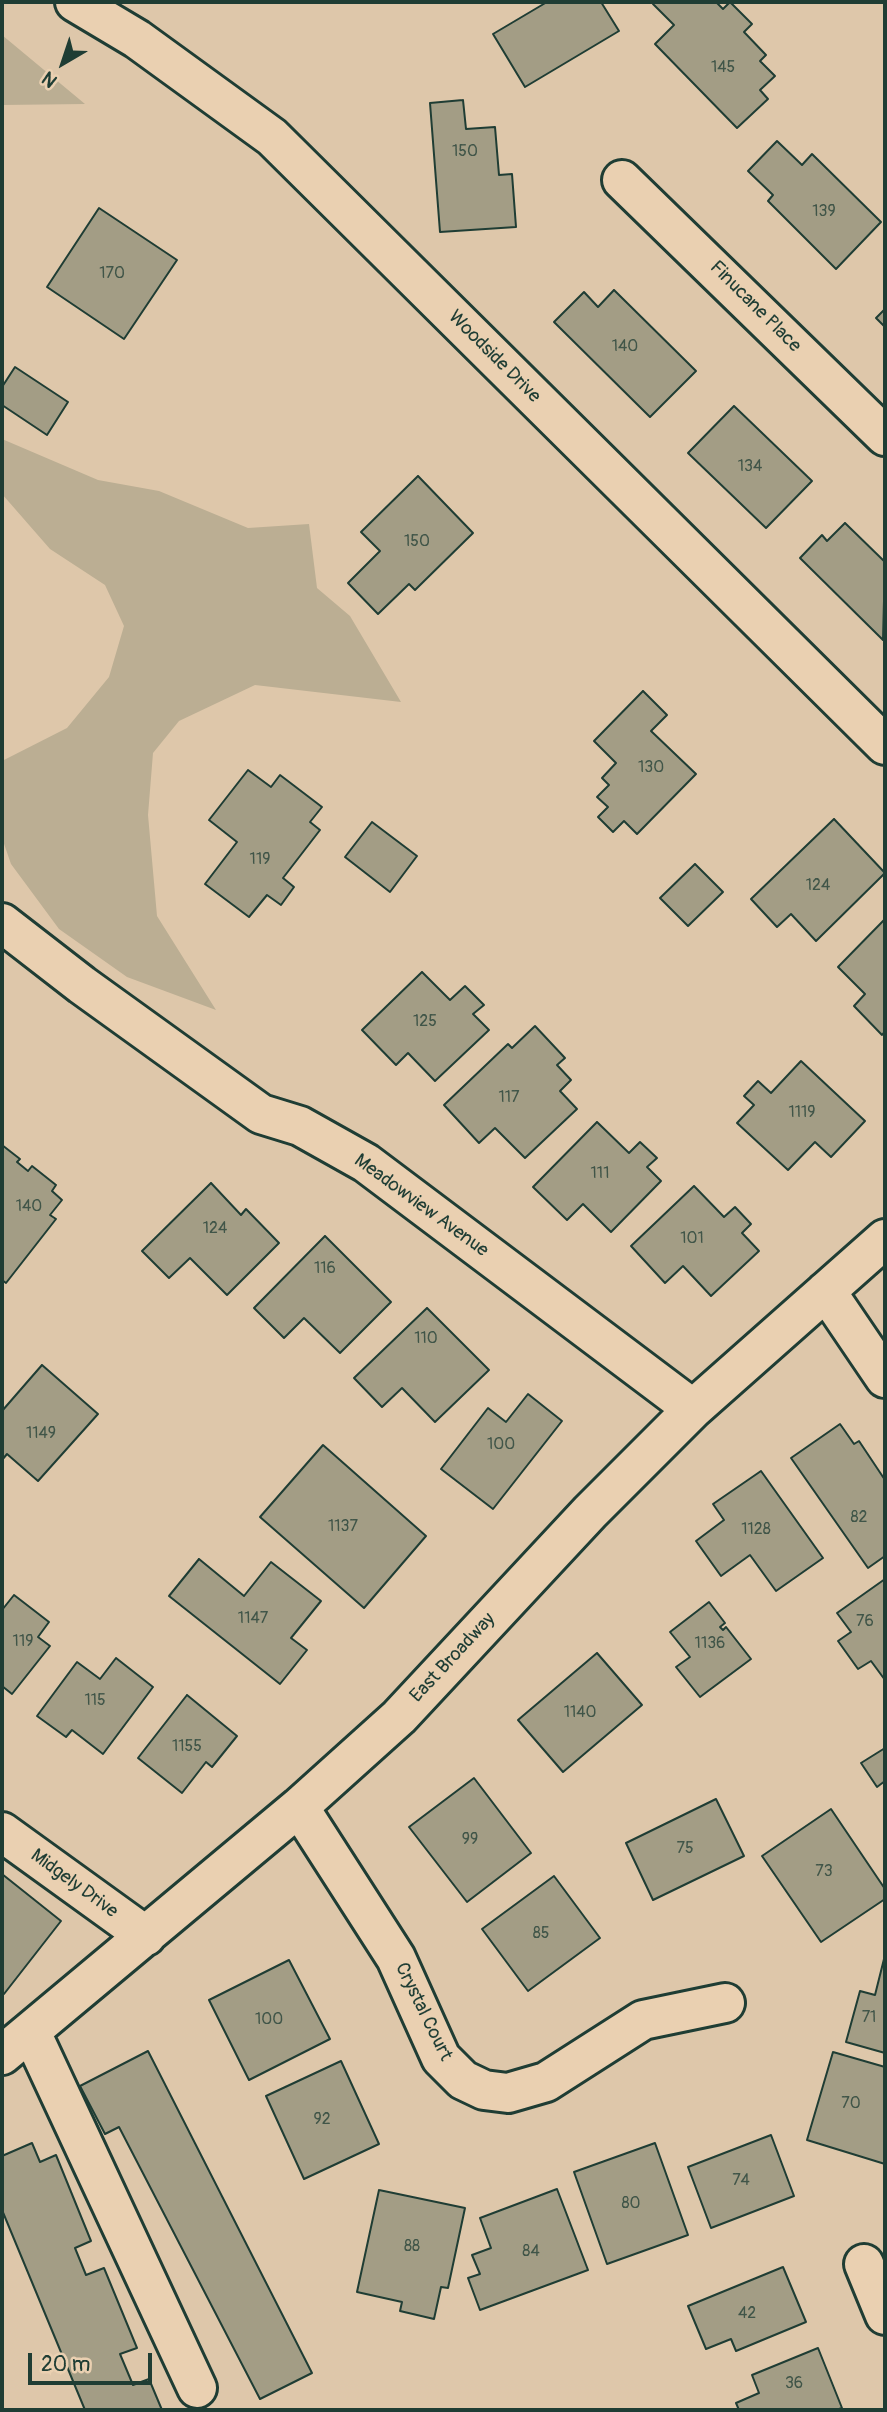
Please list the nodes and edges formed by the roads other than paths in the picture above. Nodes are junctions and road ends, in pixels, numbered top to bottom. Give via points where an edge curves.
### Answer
1 (75, 2) edge
2 (622, 180) dead end
3 (885, 436) edge
4 (885, 745) edge
5 (2, 923) edge
6 (885, 1239) edge
7 (826, 1292) junction
8 (885, 1378) edge
9 (693, 1409) junction
10 (299, 1807) junction
11 (2, 1832) edge
12 (146, 1936) junction
13 (725, 2003) dead end
14 (16, 2044) edge
15 (864, 2264) dead end
16 (885, 2315) edge
17 (197, 2388) dead end

1 - 4 street, Woodside Drive via 137,39 272,137
2 - 3 street, Finucane Place
5 - 9 street, Meadowview Avenue via 261,1114 300,1126 366,1163
6 - 7 street, East Broadway
7 - 8 street
7 - 9 street, East Broadway
9 - 10 street, East Broadway via 398,1717
10 - 12 street, East Broadway
10 - 13 street, Crystal Court via 396,1958 442,2058 463,2080 484,2090 509,2093 546,2082 643,2020
11 - 12 street, Midgely Drive
12 - 14 street, East Broadway
14 - 17 street
15 - 16 street

